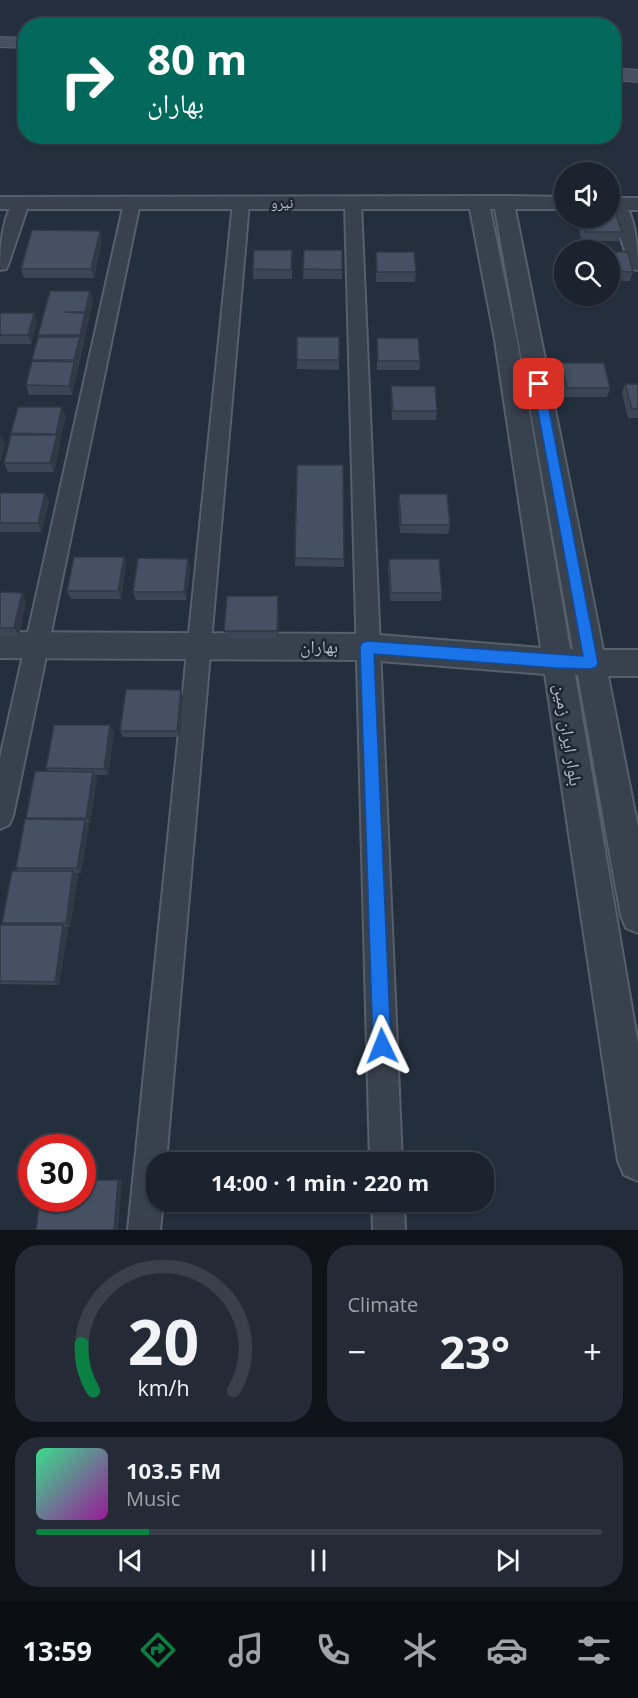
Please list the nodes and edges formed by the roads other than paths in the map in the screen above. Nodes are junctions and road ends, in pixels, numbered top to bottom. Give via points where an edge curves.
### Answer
1 (0, 27) edge
2 (18, 28) edge
3 (0, 42) edge
4 (18, 43) edge
5 (621, 58) edge
6 (638, 59) edge
7 (621, 75) edge
8 (638, 76) edge
9 (0, 203) edge
10 (21, 203) junction
11 (132, 203) junction
12 (242, 203) junction
13 (353, 203) junction
14 (492, 203) junction
15 (554, 203) edge
16 (620, 204) edge
17 (638, 204) edge
18 (620, 221) edge
19 (0, 265) edge
20 (638, 266) edge
21 (0, 645) edge
22 (37, 645) junction
23 (199, 646) junction
24 (367, 647) junction
25 (556, 662) junction
26 (591, 663) junction
27 (638, 663) edge
28 (0, 816) edge
29 (638, 916) edge
30 (386, 1152) edge
31 (638, 1161) edge
32 (388, 1212) edge
33 (144, 1230) edge
34 (389, 1230) edge

1 - 2 main road
3 - 4 main road
5 - 6 main road
7 - 8 main road
9 - 10 street, نیرو
10 - 11 street, نیرو
10 - 19 street
11 - 12 street, نیرو
11 - 22 street
12 - 13 street, نیرو
12 - 23 street
13 - 14 street, نیرو
13 - 24 street
14 - 15 street, نیرو
14 - 25 street, بلوار ایران زمین via 506,340
14 - 26 street, بلوار ایران زمین
16 - 17 street
18 - 20 street
21 - 22 street, بهاران
22 - 23 street, بهاران
22 - 28 street
23 - 24 street, بهاران
23 - 33 street
24 - 25 street, بهاران
24 - 30 street
25 - 26 street, بهاران
25 - 31 street, بلوار ایران زمین
26 - 27 street, بهاران
26 - 29 street, بلوار ایران زمین
32 - 34 street

